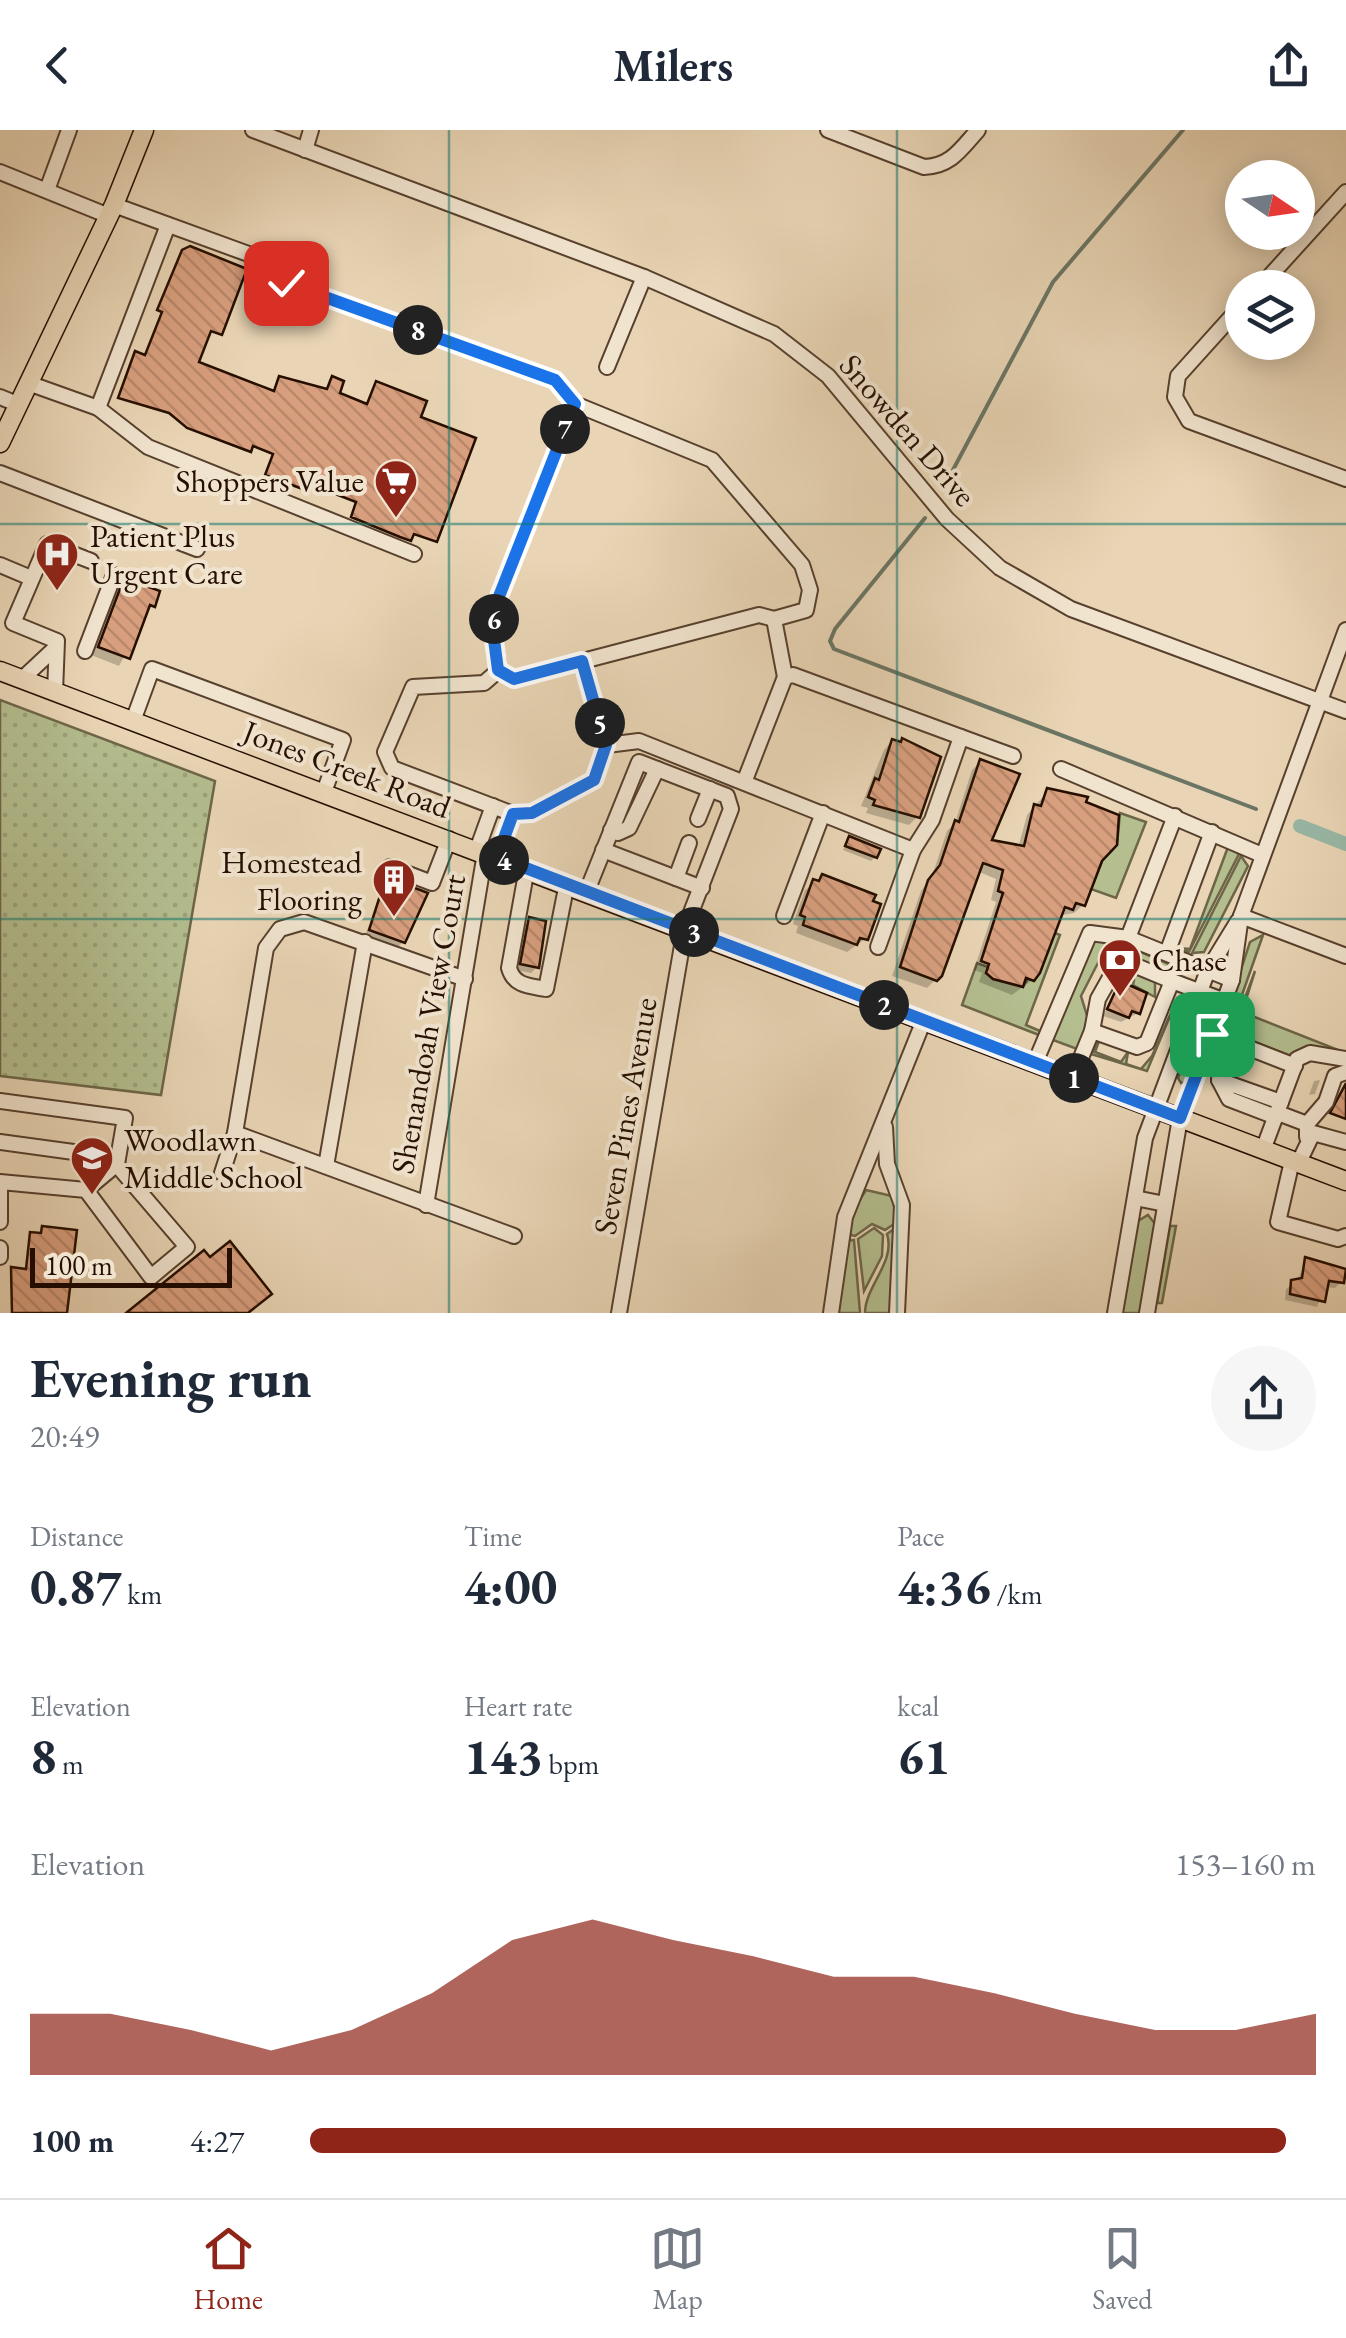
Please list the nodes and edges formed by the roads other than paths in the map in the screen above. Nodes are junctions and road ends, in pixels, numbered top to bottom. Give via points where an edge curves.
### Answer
1 (69, 130) edge
2 (144, 130) edge
3 (253, 130) edge
4 (311, 130) edge
5 (828, 130) edge
6 (978, 130) edge
7 (305, 150) junction
8 (0, 172) edge
9 (47, 190) junction
10 (1346, 192) edge
11 (112, 210) junction
12 (168, 225) junction
13 (1275, 270) edge
14 (644, 276) junction
15 (1225, 324) edge
16 (608, 367) dead end
17 (28, 382) junction
18 (9, 401) edge
19 (575, 404) junction
20 (98, 408) junction
21 (0, 443) edge
22 (0, 473) edge
23 (1346, 479) edge
24 (197, 549) dead end
25 (414, 554) dead end
26 (91, 561) dead end
27 (0, 565) edge
28 (114, 575) dead end
29 (31, 578) junction
30 (774, 619) junction
31 (1346, 630) edge
32 (53, 650) junction
33 (85, 651) dead end
34 (582, 661) junction
35 (498, 670) junction
36 (0, 671) edge
37 (785, 677) junction
38 (22, 680) junction
39 (55, 692) junction
40 (1320, 700) junction
41 (1346, 710) edge
42 (134, 721) junction
43 (961, 737) junction
44 (606, 745) junction
45 (1013, 756) dead end
46 (1061, 769) dead end
47 (745, 780) junction
48 (710, 790) junction
49 (324, 792) junction
50 (493, 806) junction
51 (824, 812) junction
52 (513, 814) junction
53 (1175, 816) junction
54 (698, 819) dead end
55 (1212, 832) junction
56 (449, 839) junction
57 (689, 844) dead end
58 (603, 850) junction
59 (912, 850) junction
60 (486, 853) junction
61 (1262, 855) junction
62 (390, 868) dead end
63 (527, 868) junction
64 (676, 878) junction
65 (567, 883) junction
66 (702, 888) junction
67 (587, 890) junction
68 (784, 916) dead end
69 (1241, 916) junction
70 (685, 928) junction
71 (1128, 938) junction
72 (366, 942) junction
73 (878, 947) dead end
74 (1166, 953) junction
75 (1346, 956) edge
76 (1208, 970) junction
77 (465, 979) junction
78 (1172, 980) junction
79 (1232, 980) junction
80 (1200, 992) junction
81 (1224, 1001) junction
82 (924, 1020) junction
83 (1092, 1031) junction
84 (1212, 1034) junction
85 (1234, 1042) junction
86 (1346, 1058) edge
87 (1035, 1063) junction
88 (1295, 1066) junction
89 (1346, 1072) edge
90 (1073, 1078) junction
91 (0, 1102) edge
92 (1156, 1109) junction
93 (1278, 1111) junction
94 (1180, 1118) junction
95 (885, 1122) junction
96 (1307, 1130) junction
97 (235, 1133) junction
98 (0, 1142) edge
99 (1346, 1142) edge
100 (1264, 1150) junction
101 (1295, 1162) junction
102 (117, 1164) junction
103 (326, 1166) junction
104 (222, 1173) dead end
105 (1346, 1182) edge
106 (86, 1190) junction
107 (1135, 1198) junction
108 (1165, 1204) junction
109 (426, 1205) junction
110 (0, 1222) edge
111 (514, 1236) dead end
112 (1346, 1236) edge
113 (0, 1248) edge
114 (0, 1257) edge
115 (618, 1313) edge
116 (831, 1313) edge
117 (898, 1313) edge
118 (1115, 1313) edge
119 (1147, 1313) edge

1 - 9 street
2 - 11 main road
3 - 7 street, Snowden Drive
4 - 7 street
5 - 6 street via 924,166 942,166
7 - 14 street, Snowden Drive
8 - 9 street
9 - 11 street
10 - 13 street
11 - 12 street
11 - 17 main road
12 - 19 street via 254,256 263,274 555,380
12 - 20 street
14 - 16 street
14 - 40 street, Snowden Drive via 774,334 828,376 947,519 1000,568 1071,609
15 - 23 street via 1178,376 1175,397 1190,421
17 - 18 main road
17 - 20 street
18 - 21 main road
19 - 30 street via 712,460 802,565 810,590 806,610
19 - 35 street via 496,604
20 - 25 street via 148,447
22 - 24 street
26 - 29 street via 47,544
27 - 29 street
28 - 33 street
29 - 32 street via 13,623 57,641
30 - 34 street via 759,615
30 - 37 street
31 - 40 street
32 - 38 street
32 - 39 street
34 - 35 street via 514,679
34 - 44 street
35 - 50 street via 484,683 412,687 386,752 392,768
36 - 38 main road, Jones Creek Road
37 - 43 street
37 - 47 street
38 - 39 main road, Jones Creek Road
39 - 42 main road, Jones Creek Road
40 - 41 street, Snowden Drive
40 - 61 street
42 - 49 main road, Jones Creek Road
42 - 49 street via 142,672 152,669 343,740
43 - 45 street
43 - 59 street via 932,820
44 - 47 street via 639,741
44 - 52 street via 594,780 532,813
46 - 53 street
47 - 51 street
48 - 54 street
48 - 58 street via 657,768 629,828 611,830
48 - 66 street, Seven Pines Avenue via 727,796 731,809
49 - 56 main road, Jones Creek Road
50 - 52 street
50 - 60 street
51 - 59 street
51 - 68 street
52 - 60 street
53 - 55 street
53 - 71 street
55 - 61 street
55 - 74 street
56 - 60 main road, Jones Creek Road
56 - 62 street via 432,883
57 - 64 street
58 - 64 street
58 - 67 street
59 - 73 street
60 - 63 main road, Jones Creek Road
60 - 77 street, Shenandoah View Court
61 - 69 street
63 - 65 main road, Jones Creek Road
63 - 65 street via 508,968 522,984 546,989
64 - 66 street
65 - 67 main road, Jones Creek Road
66 - 70 street, Seven Pines Avenue
67 - 70 main road, Jones Creek Road
69 - 75 street
69 - 76 street
69 - 79 street
70 - 82 main road, Jones Creek Road
70 - 115 street, Seven Pines Avenue
71 - 74 street
71 - 87 street via 1090,933
72 - 77 street
72 - 97 street via 304,922 271,937
72 - 103 street
74 - 76 street
76 - 79 street
76 - 80 street
77 - 109 street, Shenandoah View Court
78 - 80 street
78 - 83 street via 1145,1045
78 - 83 street via 1129,962 1116,967 1106,976
79 - 81 street
80 - 81 street
80 - 92 street
81 - 84 street
82 - 87 main road, Jones Creek Road
82 - 95 street
83 - 90 street
84 - 85 street
84 - 94 street
85 - 88 street
85 - 93 street via 1219,1080
86 - 88 street via 1310,1054
87 - 90 main road, Jones Creek Road
88 - 93 street
89 - 96 street via 1335,1076
90 - 92 main road, Jones Creek Road
91 - 102 street via 125,1118
92 - 94 main road, Jones Creek Road
92 - 107 street
93 - 96 street
93 - 100 street
94 - 100 main road, Jones Creek Road
94 - 108 street
95 - 116 street via 845,1216
95 - 117 street via 887,1164 902,1204
96 - 99 street
96 - 101 street
97 - 103 street
97 - 104 street
98 - 102 street via 107,1156
100 - 101 main road, Jones Creek Road
101 - 105 main road, Jones Creek Road
101 - 112 street via 1278,1222
102 - 106 street
102 - 106 street via 187,1247 151,1277
103 - 109 street
106 - 110 street via 0,1182
107 - 108 street
107 - 118 street
108 - 119 street
109 - 111 street
113 - 114 street

